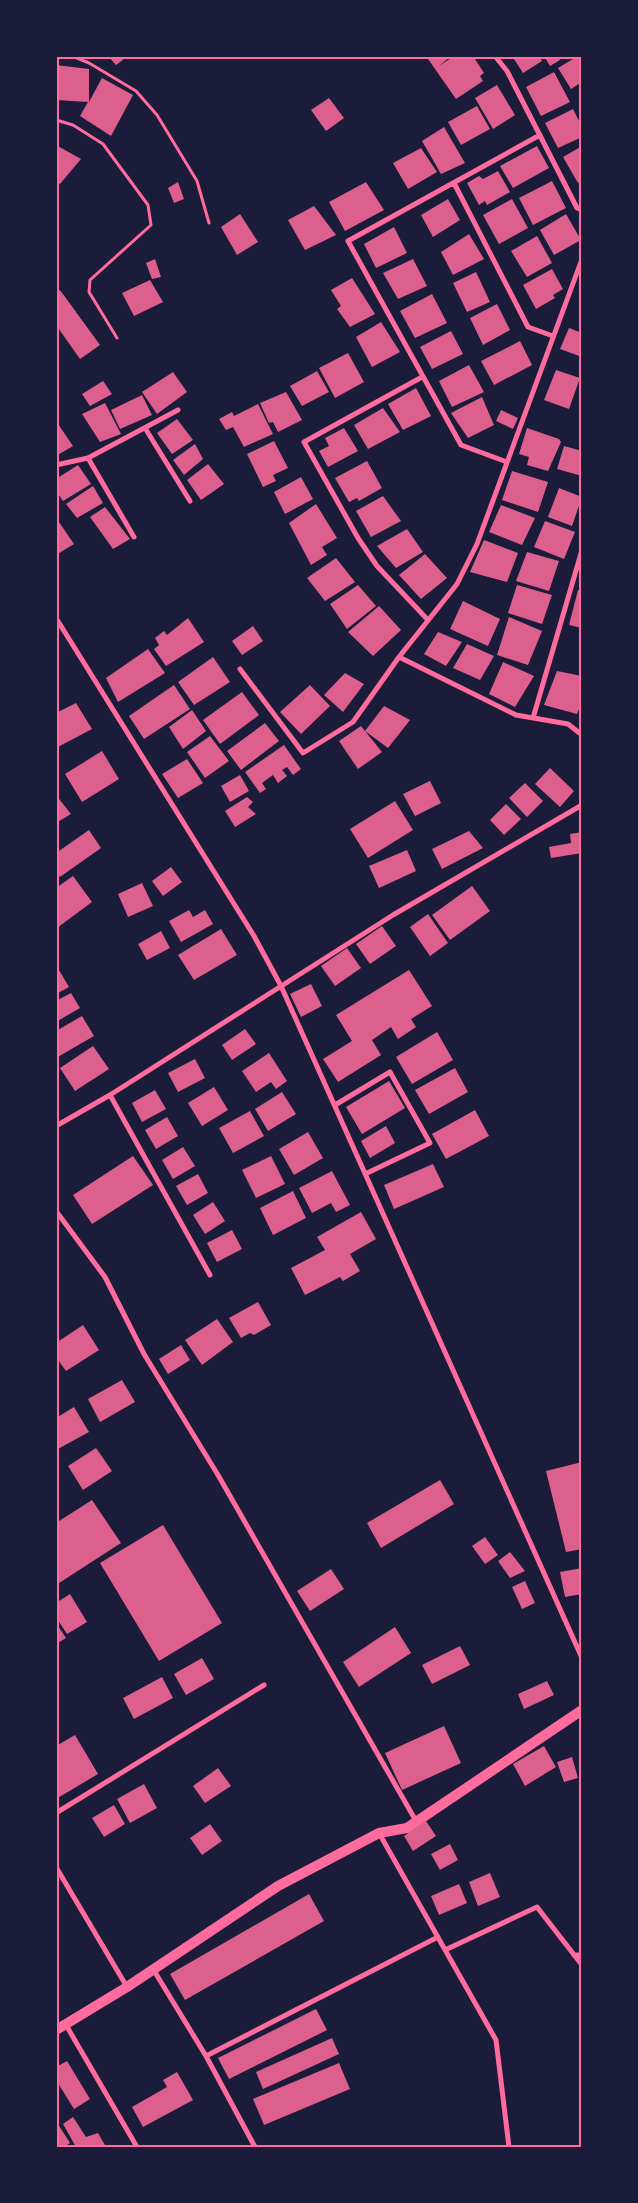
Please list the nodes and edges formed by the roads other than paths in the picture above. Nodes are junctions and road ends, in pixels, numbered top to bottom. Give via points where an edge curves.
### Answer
1 (496, 56) edge
2 (540, 135) junction
3 (454, 182) junction
4 (582, 210) edge
5 (582, 259) edge
6 (554, 336) junction
7 (422, 377) junction
8 (178, 410) dead end
9 (145, 428) junction
10 (88, 458) junction
11 (507, 462) junction
12 (56, 465) edge
13 (190, 501) dead end
14 (134, 537) dead end
15 (582, 550) edge
16 (56, 618) edge
17 (428, 620) junction
18 (399, 657) junction
19 (240, 669) dead end
20 (533, 718) junction
21 (582, 735) edge
22 (582, 805) edge
23 (281, 986) junction
24 (110, 1095) junction
25 (334, 1105) junction
26 (56, 1126) edge
27 (365, 1174) junction
28 (56, 1211) edge
29 (210, 1275) dead end
30 (582, 1658) edge
31 (264, 1685) dead end
32 (582, 1710) edge
33 (56, 1813) edge
34 (416, 1822) junction
35 (378, 1833) junction
36 (57, 1872) edge
37 (438, 1937) junction
38 (445, 1950) junction
39 (574, 1955) junction
40 (582, 1955) edge
41 (582, 1965) edge
42 (153, 1969) junction
43 (127, 1987) junction
44 (66, 2025) junction
45 (56, 2030) edge
46 (206, 2056) junction
47 (137, 2147) edge
48 (255, 2147) edge
49 (509, 2147) edge

1 - 2 street
2 - 3 street
2 - 4 street via 577,208
3 - 6 street via 528,326
3 - 7 street via 348,241
5 - 6 street
6 - 11 street
7 - 11 street via 461,445
7 - 17 street via 304,442 377,566
8 - 9 street
9 - 10 street
9 - 13 street
10 - 12 street
10 - 14 street
11 - 17 street via 477,544 461,576
15 - 20 street
16 - 23 street via 254,936
17 - 18 street
18 - 19 street via 353,722 303,753
18 - 20 street via 516,715
20 - 21 street via 568,724
22 - 23 street
23 - 24 street
23 - 25 street
24 - 26 street
24 - 29 street
25 - 27 street
25 - 27 street via 390,1072 430,1143
27 - 30 street
28 - 34 street via 104,1277 144,1354 218,1475
31 - 33 street
32 - 34 main road
34 - 35 main road via 407,1828
35 - 37 street
35 - 42 main road via 278,1886
36 - 43 street
37 - 38 street
37 - 46 street
38 - 39 street via 537,1907
38 - 49 street via 496,2040
39 - 40 street
39 - 41 street
42 - 43 main road
42 - 46 street
43 - 44 main road
44 - 45 main road
44 - 47 street
46 - 48 street

